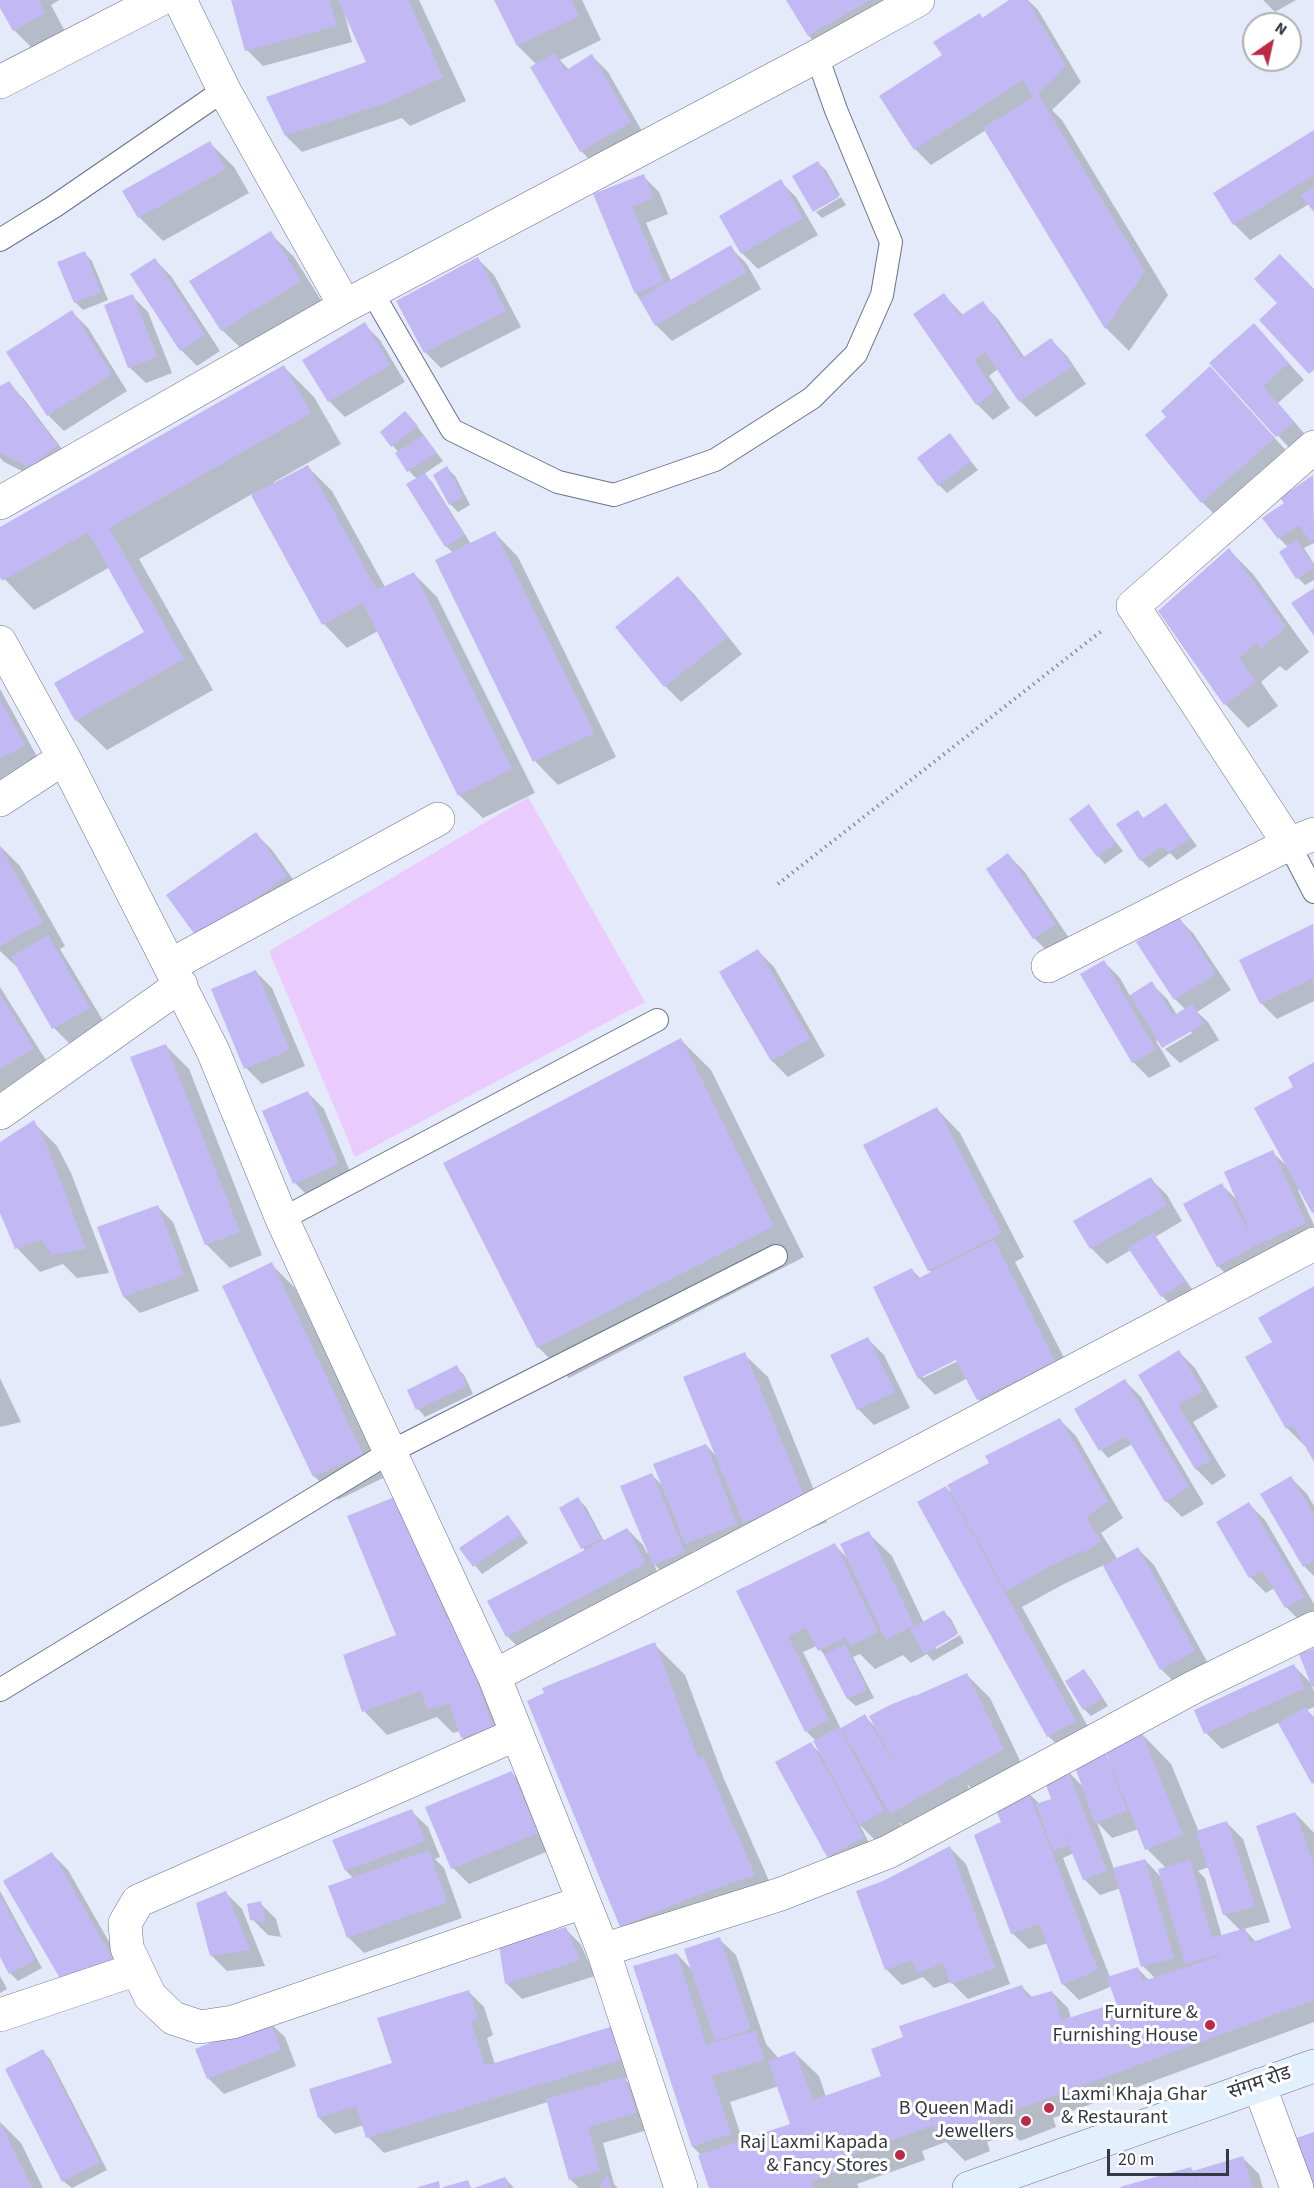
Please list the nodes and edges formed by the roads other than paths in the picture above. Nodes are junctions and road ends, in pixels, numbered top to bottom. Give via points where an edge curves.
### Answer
1 (159, 0) edge
2 (180, 0) edge
3 (918, 0) edge
4 (817, 56) junction
5 (0, 82) edge
6 (224, 90) junction
7 (0, 240) edge
8 (359, 299) junction
9 (1314, 447) edge
10 (0, 503) edge
11 (0, 642) edge
12 (64, 758) junction
13 (0, 800) edge
14 (438, 819) dead end
15 (1301, 839) edge
16 (1314, 892) edge
17 (1048, 966) dead end
18 (176, 975) junction
19 (657, 1020) dead end
20 (0, 1113) edge
21 (282, 1219) junction
22 (1314, 1244) edge
23 (776, 1256) dead end
24 (390, 1452) junction
25 (1314, 1628) edge
26 (494, 1676) junction
27 (0, 1690) edge
28 (517, 1734) junction
29 (583, 1902) junction
30 (603, 1950) junction
31 (137, 1969) junction
32 (0, 2015) edge
33 (1314, 2066) edge
34 (1259, 2085) junction
35 (681, 2188) edge
36 (969, 2188) edge
37 (1296, 2188) edge

1 - 5 street
2 - 6 street
3 - 4 street
4 - 8 street
4 - 8 lane via 891,242 882,295 856,354 812,399 715,460 614,495 558,482 452,430
6 - 7 lane
6 - 8 street
8 - 10 street
9 - 15 street via 1133,606
11 - 12 street
12 - 13 street
12 - 18 street
14 - 18 street
15 - 16 lane
15 - 17 street
18 - 20 street
18 - 21 street via 213,1051
19 - 21 lane
21 - 24 street
22 - 26 street
23 - 24 lane
24 - 26 street
24 - 27 lane
25 - 30 street via 1194,1687 888,1852 782,1894
26 - 28 street
28 - 29 street
28 - 31 street via 138,1901 125,1923 127,1948
29 - 30 street
29 - 31 street via 233,2022 200,2028 173,2018 150,1996
30 - 35 street
31 - 32 street
33 - 34 street, संगम रोड
34 - 36 street, संगम रोड
34 - 37 street

